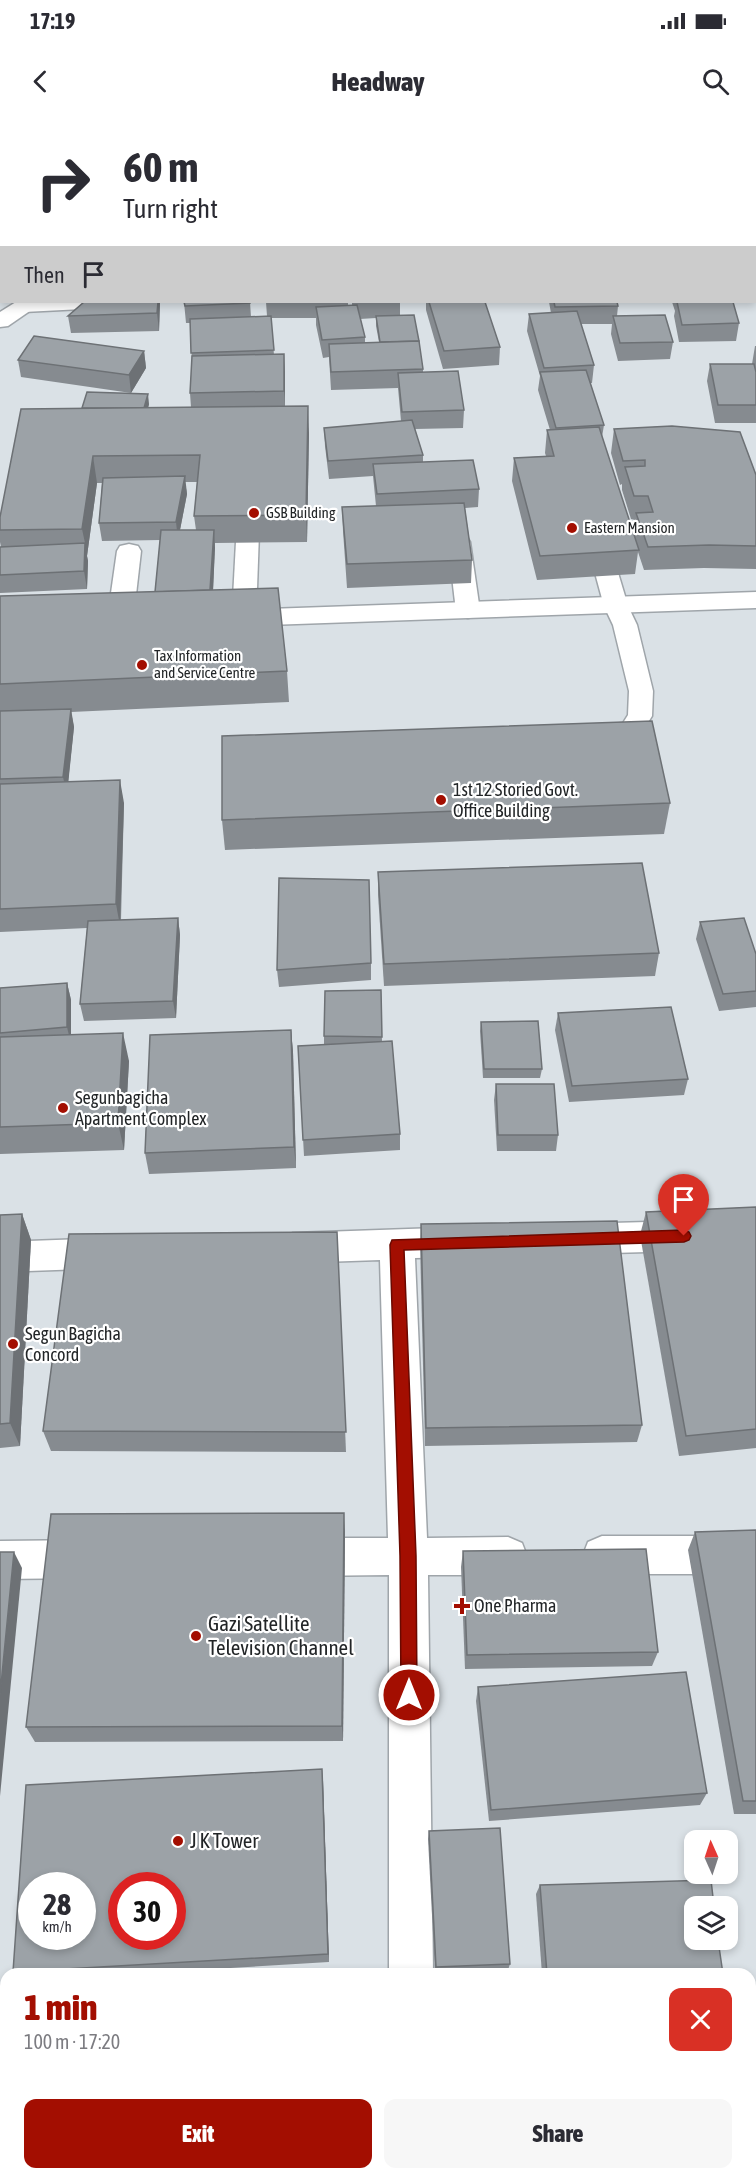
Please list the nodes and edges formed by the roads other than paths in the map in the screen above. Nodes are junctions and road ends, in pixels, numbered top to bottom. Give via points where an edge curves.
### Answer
1 (64, 303) edge
2 (27, 304) edge
3 (0, 321) edge
4 (250, 489) edge
5 (591, 517) edge
6 (457, 534) edge
7 (129, 551) dead end
8 (756, 600) edge
9 (616, 606) junction
10 (468, 611) junction
11 (244, 617) junction
12 (211, 618) edge
13 (120, 621) edge
14 (579, 734) edge
15 (756, 1234) edge
16 (541, 1240) edge
17 (493, 1242) edge
18 (397, 1245) junction
19 (257, 1249) edge
20 (140, 1252) edge
21 (0, 1257) edge
22 (756, 1555) edge
23 (408, 1556) junction
24 (268, 1557) edge
25 (128, 1559) edge
26 (0, 1560) edge
27 (411, 1968) edge

1 - 2 lane
2 - 3 street
4 - 11 lane
5 - 9 lane
6 - 10 lane
7 - 13 street
8 - 9 street
9 - 10 street
9 - 14 lane via 625,624 641,691 640,716 630,731
10 - 11 street
11 - 12 street
15 - 16 street
17 - 18 street
18 - 19 street
18 - 23 street
20 - 21 street
22 - 23 street
23 - 24 street
23 - 27 street
25 - 26 street

